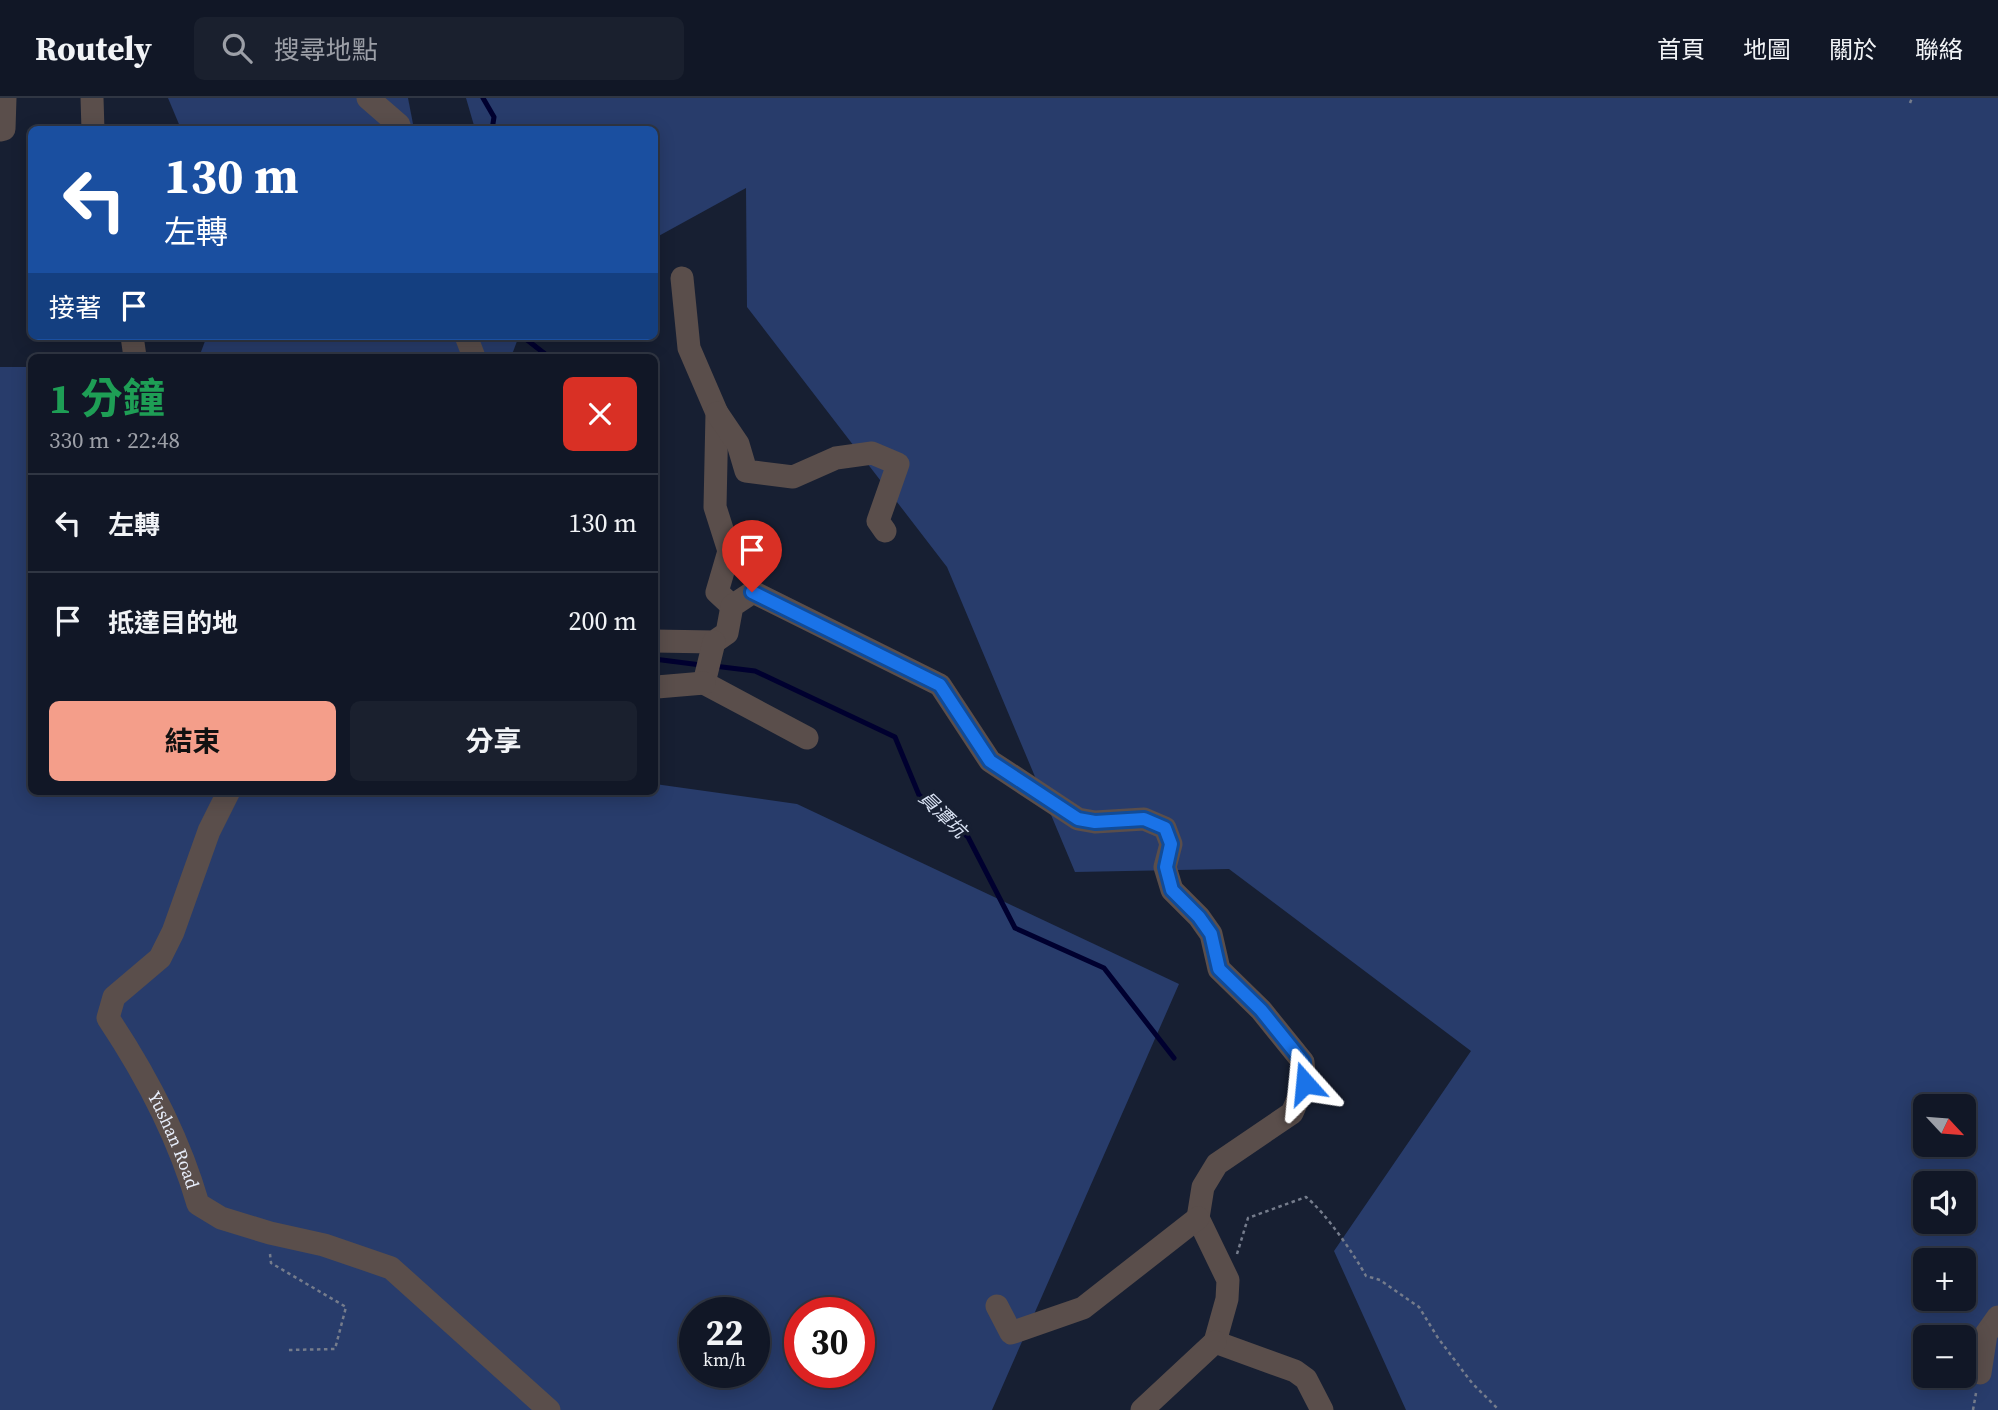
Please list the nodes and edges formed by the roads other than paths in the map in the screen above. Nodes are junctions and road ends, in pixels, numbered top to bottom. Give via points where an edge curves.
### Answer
1 (5, 98) edge
2 (92, 98) edge
3 (368, 98) edge
4 (93, 126) edge
5 (399, 126) edge
6 (0, 130) edge
7 (682, 278) dead end
8 (717, 413) junction
9 (885, 531) dead end
10 (732, 606) junction
11 (658, 643) edge
12 (708, 663) junction
13 (658, 688) edge
14 (807, 738) dead end
15 (227, 795) edge
16 (1198, 1218) junction
17 (997, 1306) dead end
18 (1998, 1317) edge
19 (1215, 1342) junction
20 (1980, 1373) dead end
21 (548, 1410) edge
22 (1142, 1410) edge
23 (1322, 1410) edge

1 - 6 street via 4,129
2 - 4 street
3 - 5 street
7 - 8 street via 689,348
8 - 9 street via 738,444 746,471 793,477 836,458 872,453 898,464 878,521
8 - 10 street via 715,507 729,551 717,592
10 - 12 street via 727,633
10 - 16 street via 752,592 940,685 990,761 1078,819 1144,819 1165,828 1171,844 1166,867 1172,890 1211,934 1219,969 1261,1010 1303,1062 1305,1083 1292,1113 1217,1164 1203,1187
11 - 12 street
12 - 13 street
12 - 14 street
15 - 21 street, Yushan Road via 160,958 114,998 108,1018 155,1096 198,1204 221,1218 391,1268
16 - 17 street via 1083,1308 1011,1333
16 - 19 street via 1226,1276 1227,1299
18 - 20 street via 1986,1335
19 - 22 street
19 - 23 street via 1295,1371 1306,1379

